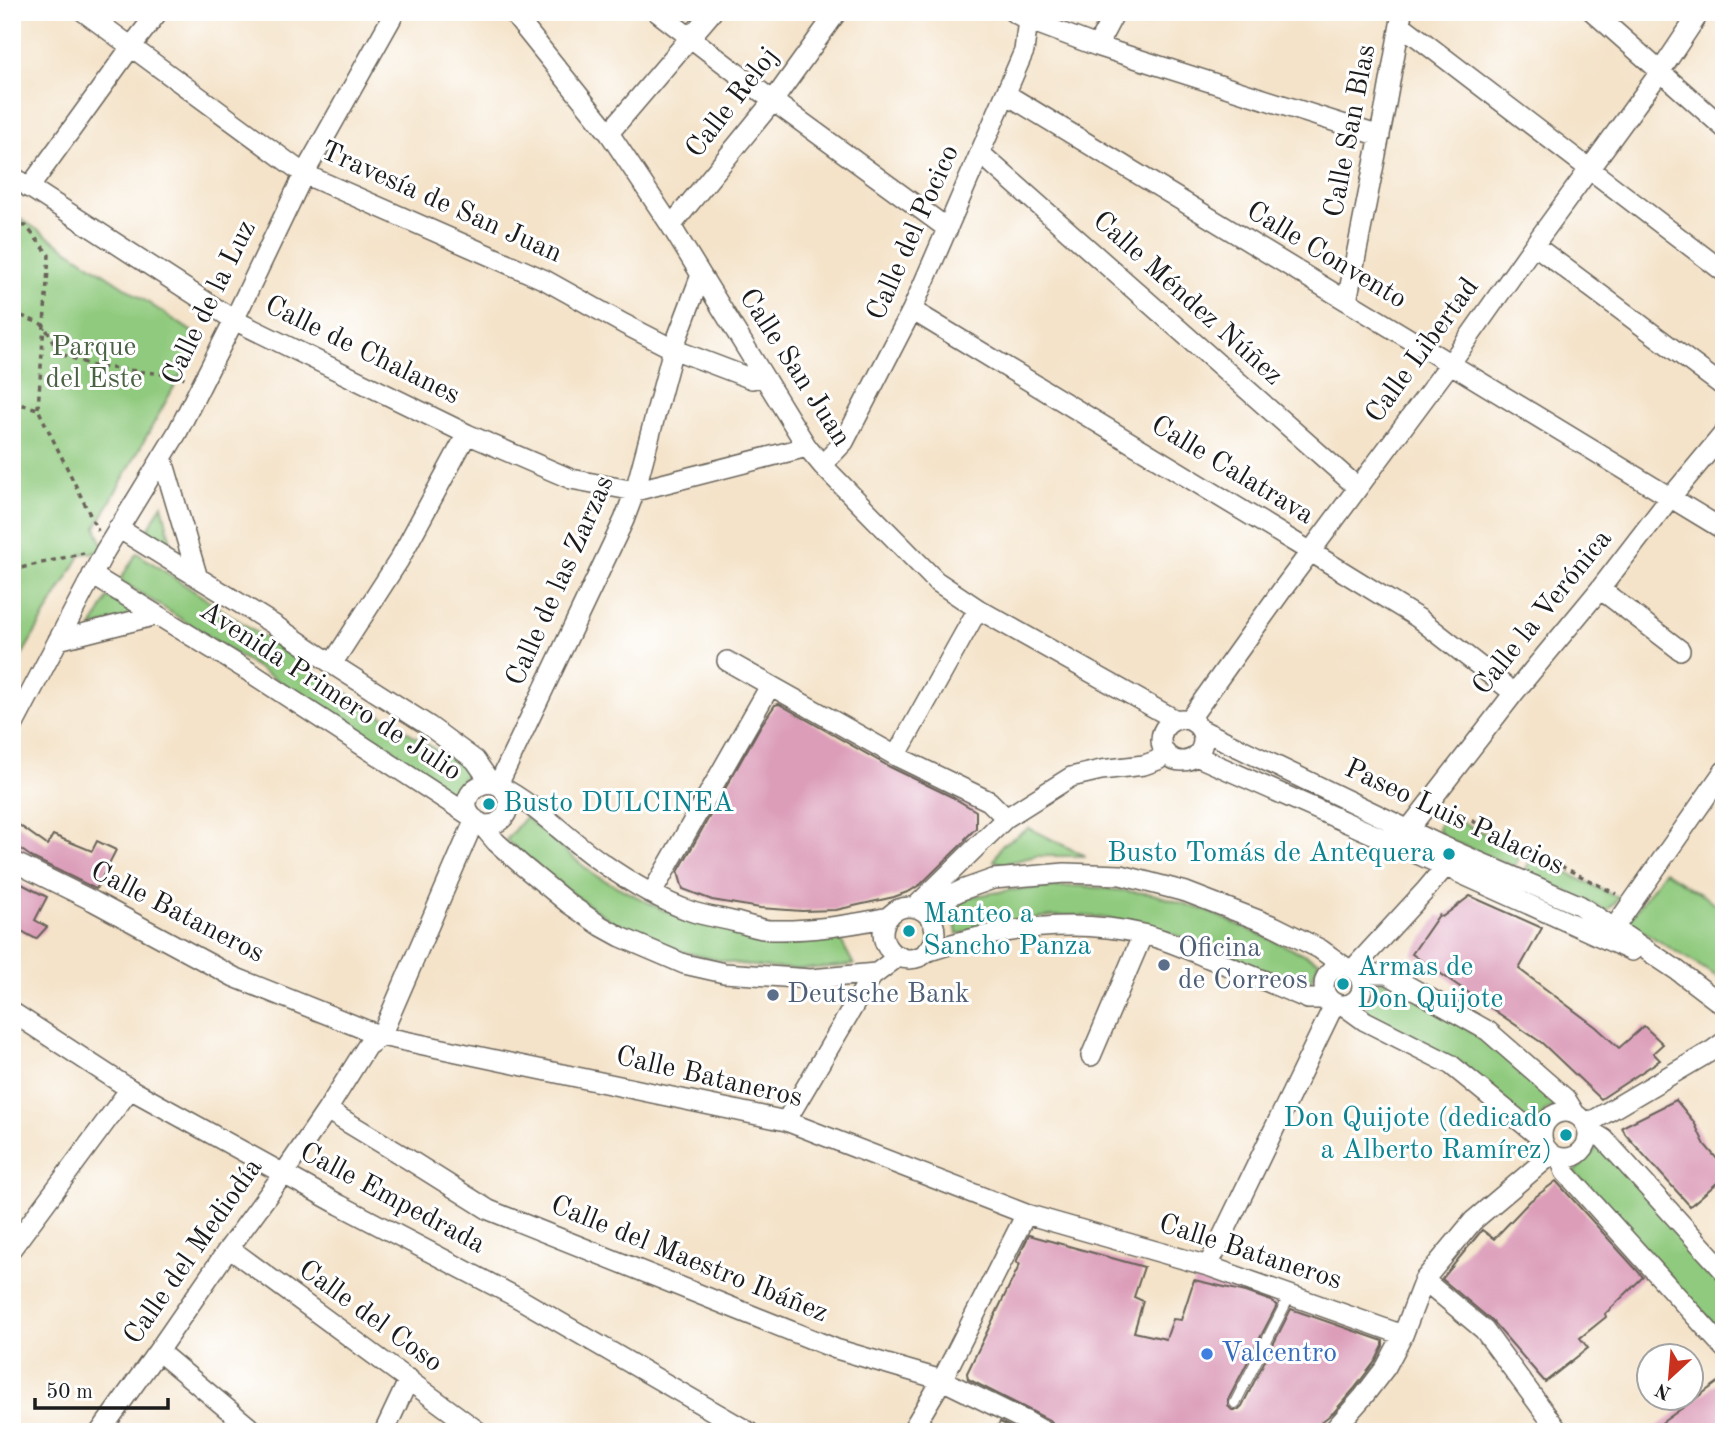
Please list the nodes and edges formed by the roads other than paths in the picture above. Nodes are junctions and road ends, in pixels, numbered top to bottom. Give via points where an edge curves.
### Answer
1 (84, 12) edge
2 (158, 12) edge
3 (395, 12) edge
4 (657, 12) edge
5 (712, 12) edge
6 (837, 12) edge
7 (1115, 12) edge
8 (1593, 12) edge
9 (1700, 12) edge
10 (515, 13) edge
11 (1023, 15) edge
12 (1401, 18) edge
13 (692, 37) junction
14 (1097, 46) junction
15 (131, 47) junction
16 (1661, 72) junction
17 (1006, 94) junction
18 (773, 101) junction
19 (1724, 128) edge
20 (609, 133) junction
21 (1380, 136) junction
22 (980, 153) junction
23 (1589, 169) junction
24 (304, 174) junction
25 (12, 176) edge
26 (29, 188) junction
27 (671, 226) junction
28 (948, 229) junction
29 (1534, 245) junction
30 (1724, 272) edge
31 (701, 275) junction
32 (1347, 301) junction
33 (912, 310) junction
34 (234, 320) junction
35 (673, 349) junction
36 (1450, 364) junction
37 (762, 377) junction
38 (1724, 387) edge
39 (1724, 433) edge
40 (467, 434) junction
41 (807, 447) junction
42 (162, 457) junction
43 (822, 465) junction
44 (1357, 487) junction
45 (635, 491) junction
46 (1670, 498) junction
47 (118, 528) junction
48 (1724, 530) edge
49 (1311, 552) junction
50 (92, 575) junction
51 (197, 575) junction
52 (1600, 589) junction
53 (978, 609) junction
54 (157, 615) junction
55 (58, 640) junction
56 (1680, 650) dead end
57 (727, 661) dead end
58 (332, 664) junction
59 (770, 686) junction
60 (1514, 693) junction
61 (1188, 723) junction
62 (12, 728) edge
63 (1164, 752) junction
64 (895, 756) junction
65 (1196, 756) junction
66 (1724, 771) edge
67 (497, 785) junction
68 (1006, 818) junction
69 (475, 820) junction
70 (1408, 830) junction
71 (973, 852) junction
72 (1447, 860) junction
73 (12, 861) edge
74 (993, 879) junction
75 (653, 893) junction
76 (917, 909) junction
77 (889, 916) junction
78 (1615, 928) junction
79 (1143, 934) junction
80 (926, 952) junction
81 (899, 956) junction
82 (1352, 970) junction
83 (1678, 971) junction
84 (876, 973) junction
85 (1336, 1002) junction
86 (1724, 1006) edge
87 (12, 1013) edge
88 (381, 1035) junction
89 (1724, 1042) edge
90 (1091, 1056) dead end
91 (130, 1089) junction
92 (327, 1110) junction
93 (786, 1121) junction
94 (1582, 1122) junction
95 (1551, 1151) junction
96 (284, 1173) junction
97 (1026, 1214) junction
98 (12, 1248) edge
99 (229, 1248) junction
100 (1208, 1266) junction
101 (1724, 1271) edge
102 (1424, 1280) junction
103 (1290, 1295) junction
104 (1403, 1335) junction
105 (1724, 1348) edge
106 (158, 1351) junction
107 (409, 1380) junction
108 (942, 1380) junction
109 (1234, 1403) dead end
110 (100, 1432) edge
111 (255, 1432) edge
112 (384, 1432) edge
113 (479, 1432) edge
114 (749, 1432) edge
115 (911, 1432) edge
116 (1045, 1432) edge
117 (1332, 1432) edge
118 (1559, 1432) edge

1 - 15 street, Travesía de San Juan
2 - 15 street
3 - 24 street, Calle de la Luz
4 - 13 street
5 - 13 street
6 - 18 street, Calle Reloj
7 - 14 street
8 - 16 street
9 - 16 street, Calle Libertad
10 - 20 street, Calle San Juan
11 - 14 street
11 - 17 street, Calle del Pocico via 1024,51
12 - 21 street, Calle San Blas
12 - 23 street
13 - 18 street
13 - 20 street
14 - 21 street
15 - 24 street, Travesía de San Juan
15 - 26 street
16 - 19 street
16 - 23 street, Calle Libertad
17 - 22 street, Calle del Pocico
17 - 32 street, Calle Convento
18 - 27 street, Calle Reloj
18 - 28 street
20 - 27 street, Calle San Juan
21 - 32 street, Calle San Blas
22 - 28 street, Calle del Pocico
22 - 44 street, Calle Méndez Núñez
23 - 29 street, Calle Libertad
23 - 30 street
24 - 34 street, Calle de la Luz
24 - 35 street, Travesía de San Juan via 545,280
25 - 26 street, Calle de Chalanes
26 - 34 street, Calle de Chalanes
27 - 31 street, Calle San Juan
28 - 33 street, Calle del Pocico
29 - 36 street, Calle Libertad
29 - 38 street
31 - 35 street, Calle de las Zarzas
31 - 37 street, Calle San Juan
32 - 36 street, Calle Convento
33 - 43 street, Calle del Pocico via 844,442
33 - 49 street, Calle Calatrava
34 - 40 street, Calle de Chalanes
34 - 42 street, Calle de la Luz
35 - 37 street, Travesía de San Juan via 752,379
35 - 45 street, Calle de las Zarzas
36 - 44 street, Calle Libertad
36 - 46 street, Calle Convento
37 - 41 street, Calle San Juan
39 - 46 street, Calle la Verónica
40 - 45 street, Calle de Chalanes via 571,479
40 - 58 street via 399,560
41 - 43 street, Calle San Juan
41 - 45 street
42 - 47 street, Calle de la Luz
42 - 51 street, Avenida Primero de Julio
43 - 53 street, Calle San Juan via 936,581
44 - 49 street, Calle Libertad
45 - 67 street, Calle de las Zarzas
46 - 48 street, Calle Convento
46 - 52 street, Calle la Verónica
47 - 50 street, Calle de la Luz
47 - 51 street, Avenida Primero de Julio
49 - 60 street, Calle Calatrava via 1418,618
49 - 61 street, Calle Libertad
50 - 54 street, Avenida Primero de Julio
50 - 55 street, Calle de la Luz
51 - 58 street, Avenida Primero de Julio
52 - 56 street
52 - 60 street, Calle la Verónica
53 - 61 street, Calle San Juan
53 - 64 street
54 - 55 street, Avenida Primero de Julio
54 - 69 street, Avenida Primero de Julio
55 - 62 street, Calle de la Luz
57 - 59 street
58 - 67 street, Avenida Primero de Julio via 429,726 475,760
59 - 64 street
59 - 75 street
60 - 70 street, Calle la Verónica
61 - 63 street via 1170,722 1162,733
61 - 65 street via 1203,735
61 - 70 street, Paseo Luis Palacios
63 - 65 street via 1176,760
63 - 68 street via 1144,765 1071,777
64 - 68 street via 989,801
65 - 72 street, Paseo Luis Palacios
66 - 78 street
67 - 69 street via 472,790 468,811
67 - 69 street via 507,794 506,815 494,824
67 - 75 street, Avenida Primero de Julio via 599,861
68 - 71 street
69 - 84 street, Avenida Primero de Julio via 569,904 621,937 684,964 785,978
69 - 88 street
70 - 72 street, Paseo Luis Palacios
71 - 74 street
71 - 76 street
72 - 78 street, Paseo Luis Palacios via 1579,905
72 - 82 street via 1424,892
72 - 83 street, Paseo Luis Palacios
73 - 88 street, Calle Bataneros via 234,977
74 - 76 street
74 - 82 street via 1065,873 1121,875 1186,892 1274,926
75 - 77 street, Avenida Primero de Julio via 691,912 770,930 849,926
76 - 77 street via 900,908
76 - 80 street via 927,915 934,930
77 - 81 street via 884,939
78 - 83 street, Paseo Luis Palacios
79 - 80 street via 1067,925 1038,927
79 - 85 street via 1308,999
79 - 90 street
80 - 81 street via 913,958
81 - 84 street
82 - 85 street via 1362,985 1359,997 1349,1004
82 - 85 street via 1332,970 1325,980 1324,987
82 - 94 street via 1387,974 1488,1031 1566,1099
83 - 86 street, Paseo Luis Palacios
84 - 93 street
85 - 95 street via 1450,1064
85 - 100 street
87 - 91 street, Calle Empedrada
88 - 92 street, Calle del Mediodía via 367,1046
88 - 93 street, Calle Bataneros
89 - 94 street via 1594,1120
91 - 96 street, Calle Empedrada
91 - 98 street
92 - 96 street, Calle del Mediodía
92 - 108 street, Calle del Maestro Ibáñez via 489,1210 836,1349
93 - 97 street, Calle Bataneros
94 - 95 street via 1588,1137 1582,1151 1568,1158
94 - 95 street via 1562,1113 1544,1125
94 - 101 street via 1604,1139
95 - 102 street via 1473,1221
95 - 105 street
96 - 99 street, Calle del Mediodía
96 - 114 street, Calle Empedrada via 518,1298
97 - 100 street, Calle Bataneros
97 - 108 street
99 - 106 street, Calle del Mediodía
99 - 107 street, Calle del Coso
100 - 103 street, Calle Bataneros
102 - 104 street
102 - 118 street via 1484,1330
103 - 104 street, Calle Bataneros
103 - 109 lane
104 - 117 street via 1386,1367
106 - 110 street, Calle del Mediodía
106 - 111 street
107 - 112 street
107 - 113 street, Calle del Coso
108 - 115 street
108 - 116 street, Calle del Maestro Ibáñez

